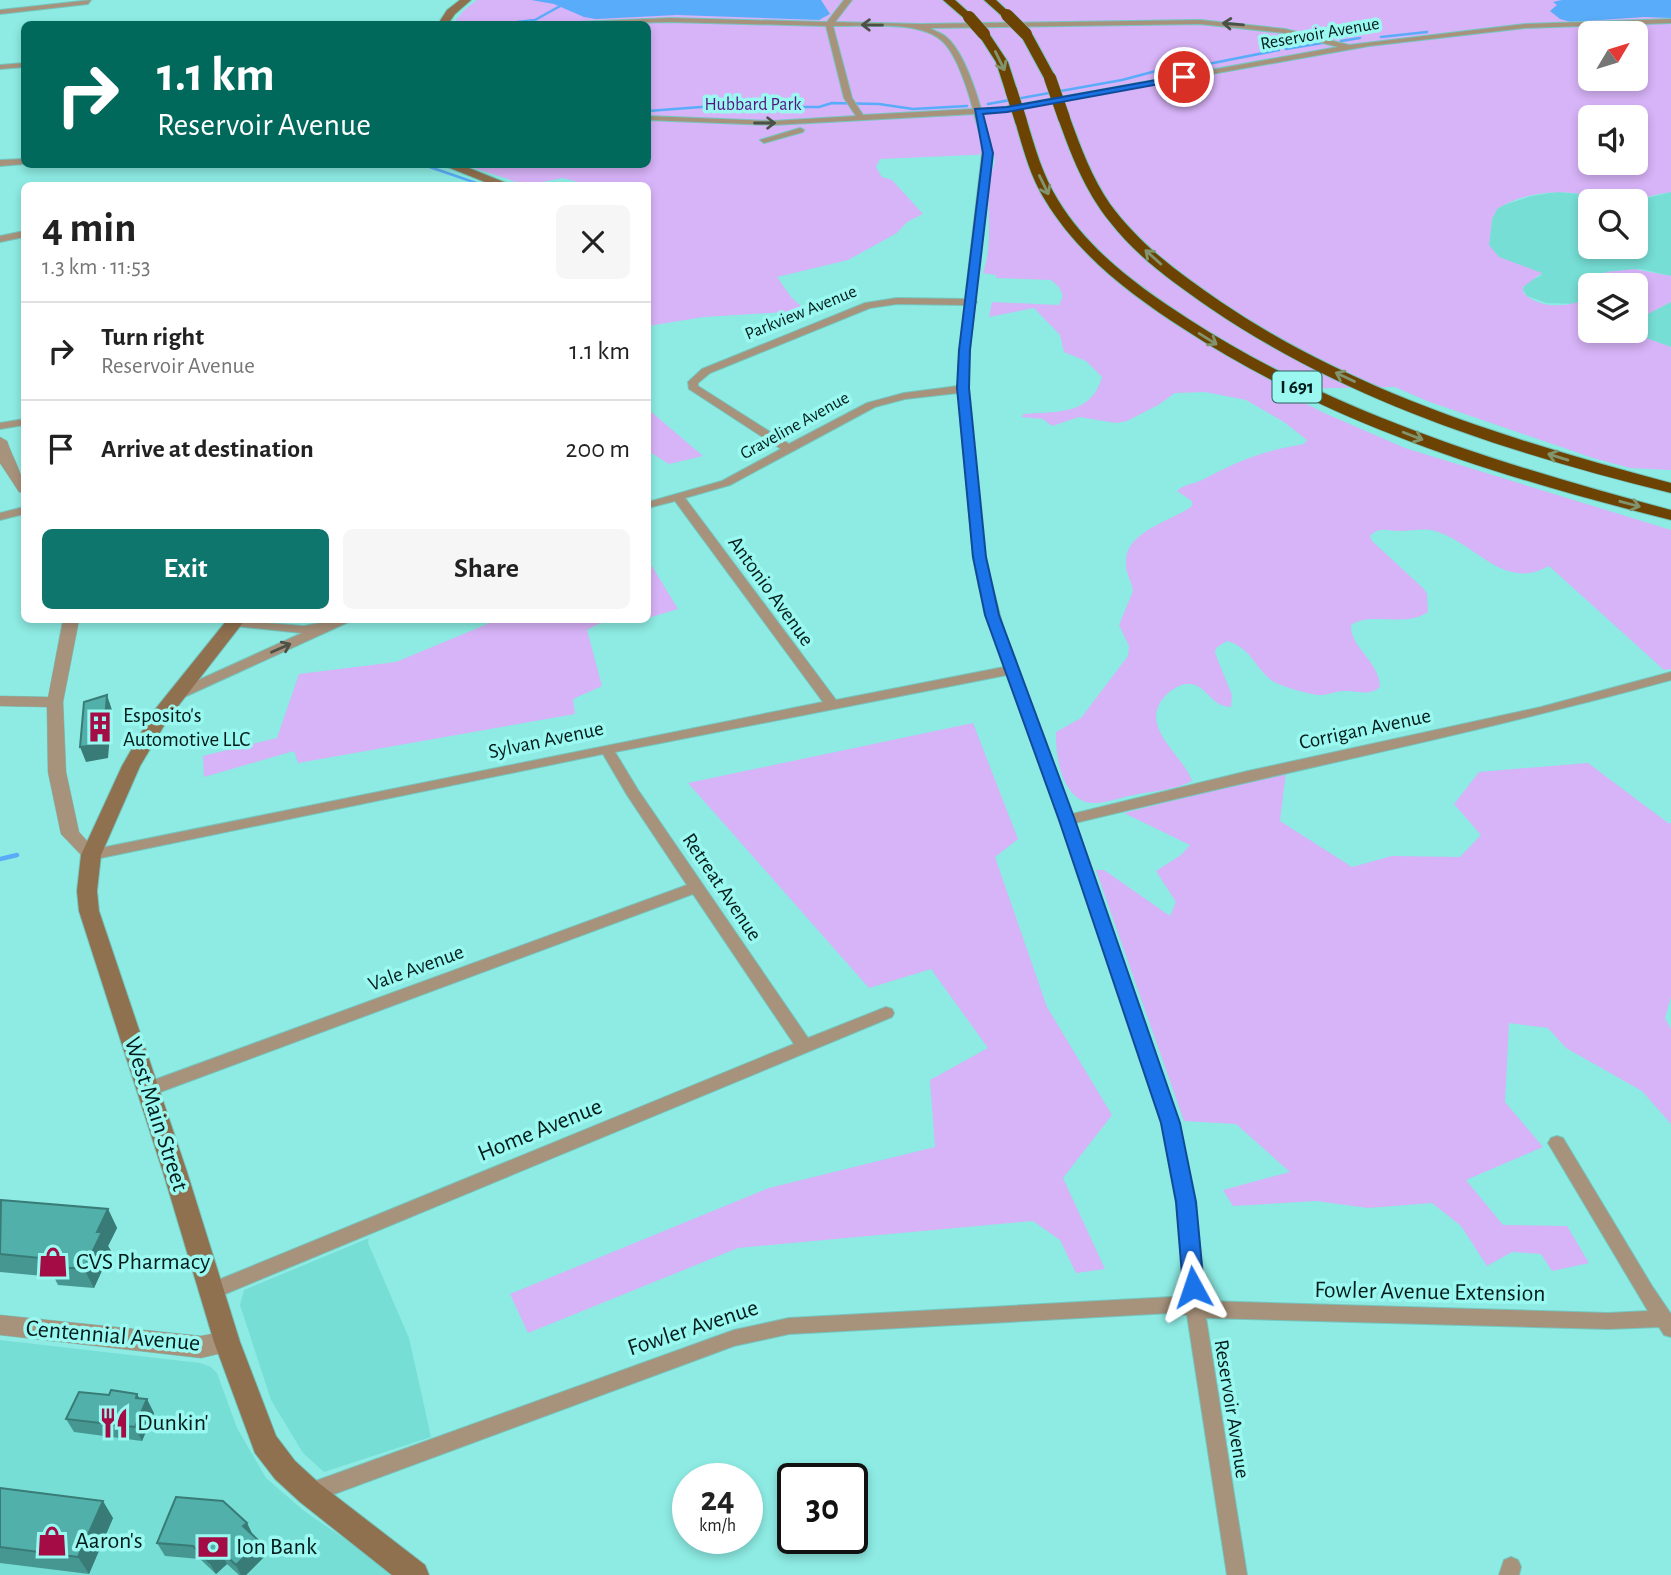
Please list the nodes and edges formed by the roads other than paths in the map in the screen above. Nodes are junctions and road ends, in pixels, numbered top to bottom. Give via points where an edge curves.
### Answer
1 (466, 0) edge
2 (848, 0) edge
3 (948, 0) edge
4 (989, 0) edge
5 (88, 2) dead end
6 (0, 12) edge
7 (445, 21) edge
8 (647, 21) edge
9 (1671, 21) edge
10 (830, 24) junction
11 (920, 26) junction
12 (1348, 47) junction
13 (21, 65) edge
14 (0, 67) edge
15 (978, 111) junction
16 (651, 118) edge
17 (862, 118) junction
18 (842, 120) junction
19 (764, 140) dead end
20 (21, 162) edge
21 (0, 163) edge
22 (457, 168) edge
23 (497, 182) edge
24 (21, 235) edge
25 (0, 239) edge
26 (972, 302) junction
27 (963, 388) junction
28 (21, 422) edge
29 (0, 426) edge
30 (0, 441) edge
31 (789, 449) junction
32 (21, 484) edge
33 (1671, 488) edge
34 (679, 498) junction
35 (651, 504) edge
36 (21, 511) edge
37 (1671, 515) edge
38 (0, 517) edge
39 (70, 623) edge
40 (233, 623) edge
41 (247, 623) edge
42 (339, 623) edge
43 (322, 629) junction
44 (208, 654) junction
45 (240, 666) junction
46 (1011, 670) junction
47 (1671, 676) edge
48 (174, 696) junction
49 (0, 701) edge
50 (55, 702) junction
51 (833, 706) junction
52 (607, 749) junction
53 (1067, 820) junction
54 (91, 855) junction
55 (697, 887) junction
56 (886, 1013) dead end
57 (805, 1047) junction
58 (149, 1089) junction
59 (1557, 1143) dead end
60 (213, 1291) junction
61 (1195, 1308) junction
62 (1667, 1324) edge
63 (0, 1325) edge
64 (227, 1342) junction
65 (310, 1493) junction
66 (415, 1575) edge
67 (1237, 1575) edge

1 - 7 main road
2 - 10 street
3 -> 37 highway, I 691, bridge via 984,34 1002,62 1043,184 1074,230 1140,293 1209,340 1292,384 1407,434 1521,474
33 -> 4 highway, I 691, bridge via 1452,422 1331,371 1244,324 1184,283 1125,230 1089,182 1040,56 1026,34
5 - 6 street
8 - 10 street
9 - 12 street, Reservoir Avenue via 1506,28
11 -> 10 street
10 - 17 street via 849,102
12 -> 11 street via 1285,31 1200,22
11 - 15 street, Reservoir Avenue via 949,43
12 - 15 street, Reservoir Avenue via 1007,110
13 - 14 street
15 - 17 street
15 - 26 street, Reservoir Avenue via 988,153
16 -> 18 street via 750,123
17 - 18 street
18 - 19 street
20 - 21 street
22 - 23 main road
24 - 25 street
26 - 27 street, Reservoir Avenue
26 - 31 street, Parkview Avenue via 867,305 706,371 693,382 698,393
27 - 31 street, Graveline Avenue via 871,405
27 - 46 street, Reservoir Avenue via 979,557
28 - 29 street
30 - 32 street
31 - 34 street, Graveline Avenue via 726,483
34 - 35 street, Graveline Avenue
34 - 51 street, Antonio Avenue
36 - 38 street
39 - 50 street
40 - 44 main road, West Main Street
41 - 43 street via 294,631
42 - 43 street
45 -> 43 street
44 - 45 street via 225,666
44 - 48 main road, West Main Street
45 - 48 street
46 - 51 street, Sylvan Avenue
46 - 53 street, Reservoir Avenue
47 - 53 street, Corrigan Avenue via 1542,711
48 - 54 main road, West Main Street via 136,754
49 - 50 street
50 - 54 street via 57,772 66,820 70,834
51 - 52 street, Sylvan Avenue
52 - 54 street, Sylvan Avenue
52 - 55 street, Retreat Avenue
53 - 61 street, Reservoir Avenue via 1171,1123 1186,1202
54 - 58 main road, West Main Street via 87,891 93,931
55 - 57 street, Retreat Avenue
55 - 58 street, Vale Avenue
56 - 57 street, Home Avenue
57 - 60 street, Home Avenue
58 - 60 main road, West Main Street
59 - 62 street
60 - 64 main road, West Main Street
61 - 62 street, Fowler Avenue Extension
61 - 65 street, Fowler Avenue via 1171,1304 764,1330
61 - 67 street, Reservoir Avenue
63 - 64 street, Centennial Avenue via 201,1347
64 - 65 main road, West Main Street via 270,1453
65 - 66 main road, West Main Street

